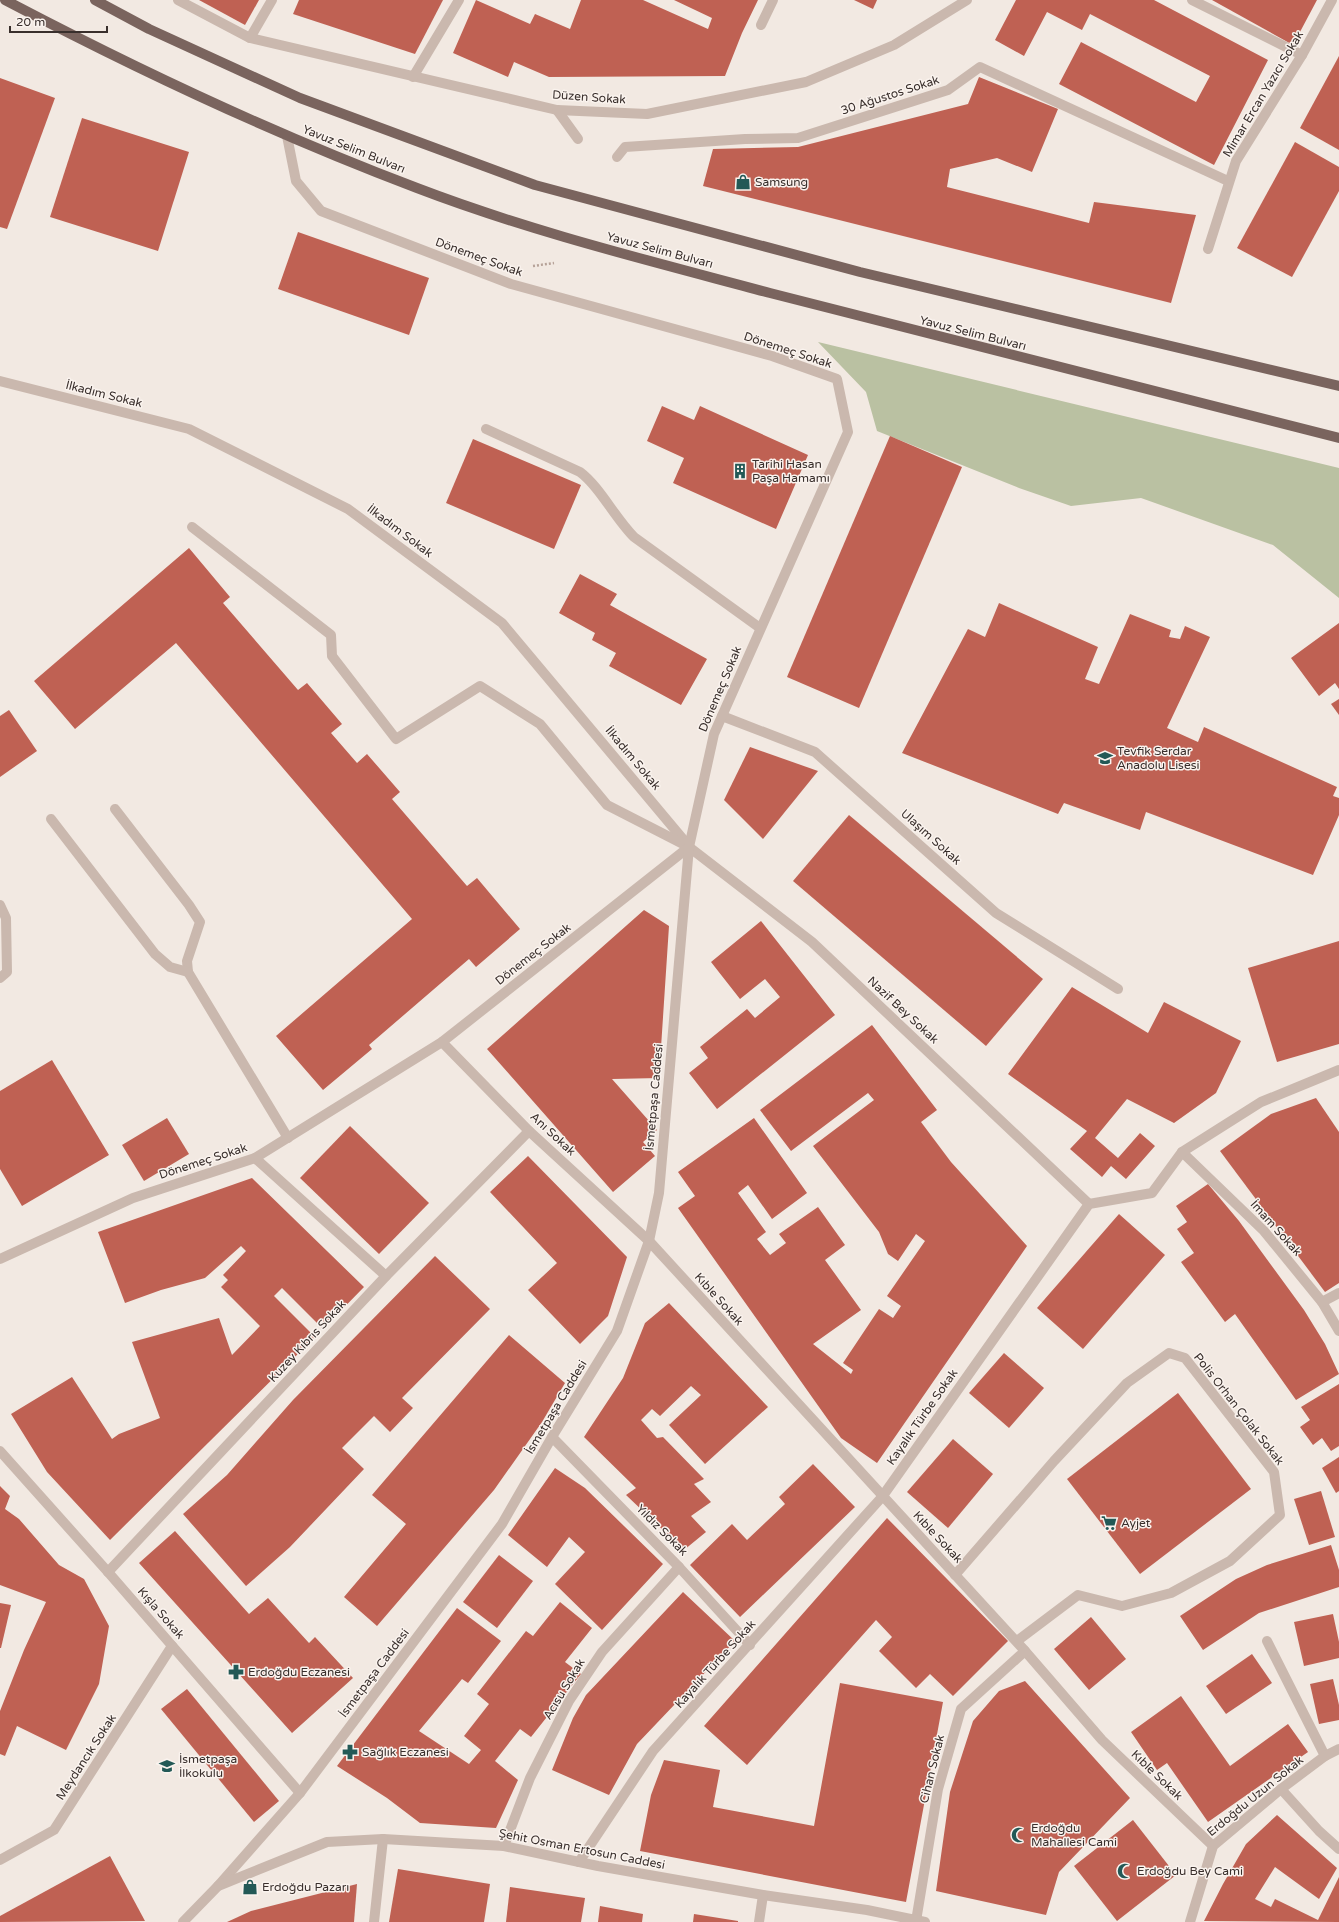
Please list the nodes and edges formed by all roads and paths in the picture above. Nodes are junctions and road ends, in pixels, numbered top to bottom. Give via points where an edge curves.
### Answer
1 (5, 0) edge
2 (94, 0) edge
3 (178, 0) edge
4 (272, 0) edge
5 (458, 0) edge
6 (773, 0) edge
7 (967, 0) edge
8 (1192, 0) edge
9 (1332, 0) edge
10 (761, 25) dead end
11 (250, 38) junction
12 (1302, 56) junction
13 (412, 77) junction
14 (556, 110) junction
15 (287, 136) junction
16 (578, 139) dead end
17 (617, 157) dead end
18 (1228, 181) junction
19 (1208, 249) dead end
20 (0, 381) edge
21 (1339, 386) edge
22 (486, 429) dead end
23 (1339, 438) edge
24 (192, 526) dead end
25 (760, 628) junction
26 (722, 716) junction
27 (115, 809) dead end
28 (51, 819) dead end
29 (689, 847) junction
30 (0, 905) edge
31 (188, 972) junction
32 (0, 978) edge
33 (1118, 989) dead end
34 (442, 1042) junction
35 (1339, 1070) edge
36 (530, 1131) junction
37 (288, 1138) junction
38 (1182, 1152) junction
39 (255, 1158) junction
40 (1089, 1204) junction
41 (649, 1241) junction
42 (0, 1260) edge
43 (386, 1276) junction
44 (1339, 1293) edge
45 (1322, 1302) junction
46 (1339, 1331) edge
47 (552, 1437) junction
48 (0, 1451) edge
49 (882, 1497) junction
50 (679, 1567) junction
51 (108, 1572) junction
52 (955, 1575) junction
53 (1267, 1641) dead end
54 (1016, 1642) junction
55 (750, 1645) junction
56 (172, 1646) junction
57 (1025, 1651) junction
58 (1339, 1749) edge
59 (1326, 1756) junction
60 (1281, 1788) junction
61 (300, 1793) junction
62 (383, 1839) junction
63 (504, 1846) junction
64 (1212, 1846) junction
65 (1339, 1849) edge
66 (0, 1860) edge
67 (579, 1862) junction
68 (218, 1886) junction
69 (763, 1896) junction
70 (183, 1922) edge
71 (374, 1922) edge
72 (759, 1922) edge
73 (920, 1922) edge
74 (1190, 1922) edge

1 - 15 main road, Yavuz Selim Bulvarı via 94,47
2 - 21 main road via 149,29 300,98 534,185 860,272
3 - 11 street, Düzen Sokak
4 - 11 street
5 - 13 street
6 - 10 street
7 - 14 street, Düzen Sokak via 894,45 806,82 647,114
8 - 12 street
9 - 12 street, Mimar Ercan Yazıcı Sokak
11 - 13 street, Düzen Sokak
12 - 18 street, Mimar Ercan Yazıcı Sokak via 1236,161
13 - 14 street, Düzen Sokak
14 - 16 street
15 - 23 main road, Yavuz Selim Bulvarı via 419,189 565,238 956,342
15 - 25 street, Dönemeç Sokak via 296,181 321,211 511,284 772,356 837,379 848,432
17 - 18 street, 30 Ağustos Sokak via 625,147 745,138 798,138 948,90 980,66
18 - 19 street, Mimar Ercan Yazıcı Sokak
20 - 29 street, İlkadım Sokak via 189,429 348,509 502,622
22 - 25 street via 580,472 588,478 634,537
24 - 29 street via 331,635 332,656 396,739 480,686 540,724 607,805
25 - 26 street, Dönemeç Sokak
26 - 29 street, Dönemeç Sokak via 714,734
26 - 33 street, Ulaşım Sokak via 815,752 996,913
27 - 31 street via 200,922 187,961
28 - 31 street via 155,954 170,967
29 - 34 street, Dönemeç Sokak
29 - 40 street, Nazif Bey Sokak via 812,942
29 - 41 street, İsmetpaşa Caddesi via 659,1193
30 - 32 street via 6,918 7,972
31 - 37 street
34 - 36 street, Anı Sokak
34 - 37 street, Dönemeç Sokak
35 - 38 street via 1261,1102
36 - 41 street, Anı Sokak
36 - 43 street, Kuzey Kıbrıs Sokak
37 - 39 street, Dönemeç Sokak
38 - 40 street via 1152,1194
38 - 45 street, İmam Sokak via 1264,1231
39 - 42 street, Dönemeç Sokak via 133,1198
39 - 43 street
40 - 49 street, Kayalık Türbe Sokak
41 - 47 street, İsmetpaşa Caddesi via 617,1331
41 - 49 street, Kıble Sokak
43 - 51 street, Kuzey Kıbrıs Sokak
44 - 45 street
45 - 46 street, İmam Sokak
47 - 50 street, Yıldız Sokak
47 - 61 street, İsmetpaşa Caddesi via 502,1524
48 - 51 street, Kışla Sokak
49 - 52 street, Kıble Sokak
49 - 55 street, Kayalık Türbe Sokak
50 - 55 street, Yıldız Sokak
50 - 63 street, Acısu Sokak via 602,1652 569,1701 530,1778
51 - 56 street, Kışla Sokak
52 - 54 street, Kıble Sokak
52 - 54 street, Polis Orhan Çolak Sokak via 1127,1383 1170,1353 1185,1358 1274,1472 1280,1515 1230,1561 1171,1593 1122,1606 1078,1595
53 - 59 street
54 - 57 street, Kıble Sokak
55 - 67 street, Kayalık Türbe Sokak via 653,1751
56 - 61 street, Kışla Sokak
56 - 66 street, Meydancık Sokak via 54,1830
57 - 64 street, Kıble Sokak via 1102,1740
57 - 73 street, Cihan Sokak via 961,1709 938,1789
58 - 59 street, Erdoğdu Uzun Sokak
59 - 60 street, Erdoğdu Uzun Sokak
60 - 64 street, Erdoğdu Uzun Sokak
60 - 65 street via 1319,1831
61 - 68 street, İsmetpaşa Caddesi
62 - 63 street, Şehit Osman Ertosun Caddesi
62 - 68 street, Şehit Osman Ertosun Caddesi via 327,1842
62 - 71 street
63 - 67 street, Şehit Osman Ertosun Caddesi
64 - 74 street, Erdoğdu Uzun Sokak
67 - 69 street, Şehit Osman Ertosun Caddesi
68 - 70 street, Şehit Osman Ertosun Caddesi
69 - 72 street
69 - 73 street, Şehit Osman Ertosun Caddesi via 867,1910

